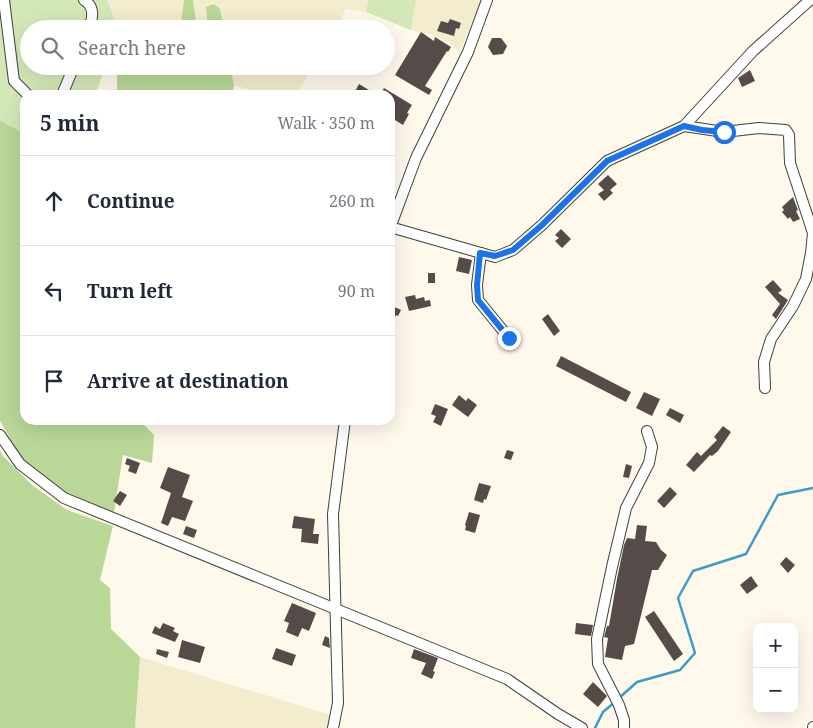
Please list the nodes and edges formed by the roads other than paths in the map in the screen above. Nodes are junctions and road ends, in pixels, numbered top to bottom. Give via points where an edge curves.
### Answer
1 (4, 0) edge
2 (84, 0) edge
3 (487, 0) edge
4 (810, 0) edge
5 (91, 20) edge
6 (70, 75) edge
7 (23, 90) edge
8 (64, 90) edge
9 (684, 126) junction
10 (395, 215) edge
11 (395, 229) edge
12 (480, 253) junction
13 (509, 338) dead end
14 (765, 388) dead end
15 (343, 425) edge
16 (648, 431) dead end
17 (0, 435) edge
18 (336, 609) junction
19 (333, 728) edge
20 (581, 728) edge
21 (624, 728) edge

1 - 7 street via 14,81
2 - 5 street via 90,4
3 - 10 street via 468,52 416,158
4 - 9 street via 753,51
6 - 8 street
9 - 12 street via 607,161 513,250 495,256
9 - 14 street via 724,132 759,128 786,130 789,135 790,163 813,232 806,279 771,339 764,362
11 - 12 street
12 - 13 street via 478,300
15 - 18 street via 333,514
16 - 21 street via 652,447 649,463 626,508 597,640 598,664 616,700
17 - 18 street via 20,464 64,498
18 - 19 street via 338,703
18 - 20 street via 507,679

